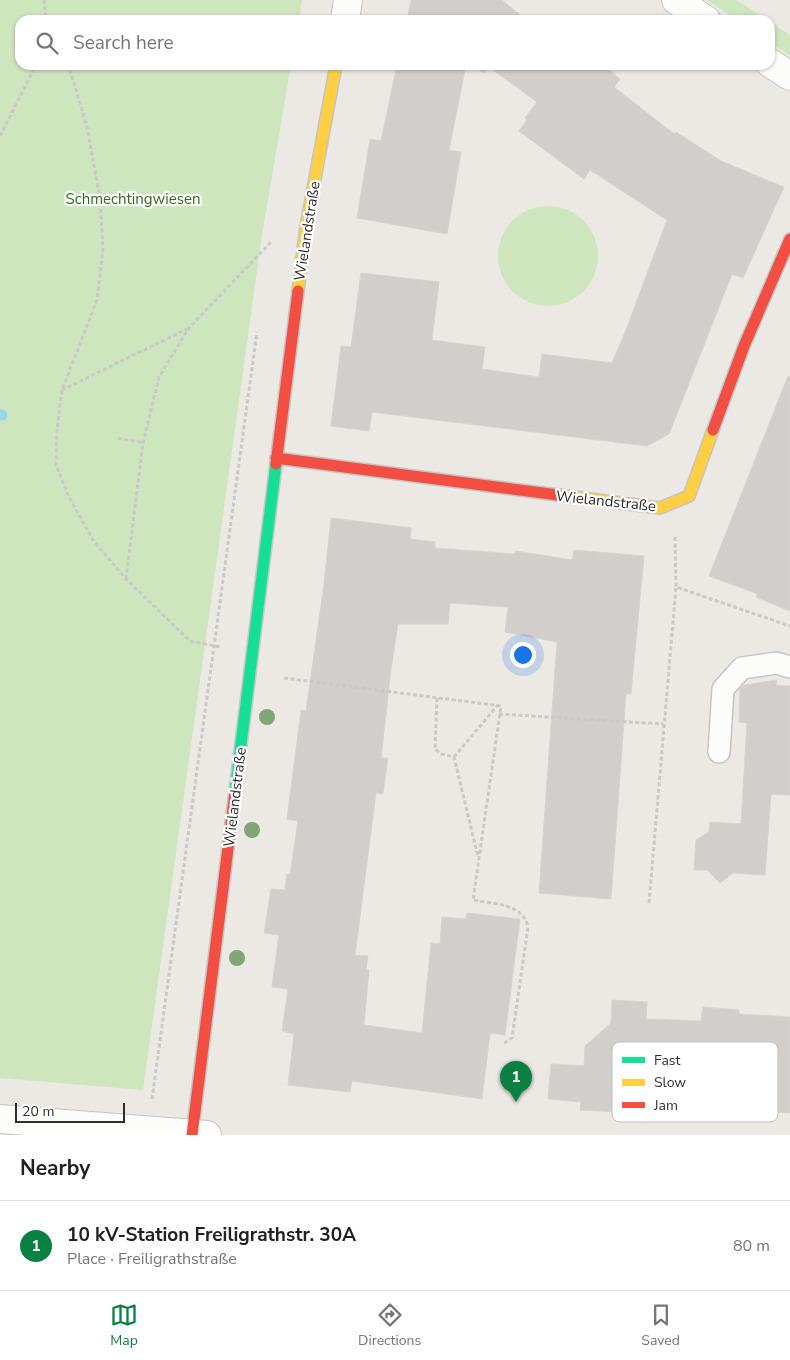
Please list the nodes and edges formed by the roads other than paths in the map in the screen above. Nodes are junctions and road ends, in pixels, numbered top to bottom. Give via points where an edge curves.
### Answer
1 (348, 0) edge
2 (676, 0) edge
3 (346, 15) edge
4 (698, 15) edge
5 (775, 66) edge
6 (335, 70) edge
7 (790, 76) edge
8 (790, 239) edge
9 (276, 458) junction
10 (790, 667) edge
11 (719, 752) dead end
12 (0, 1119) edge
13 (197, 1135) edge

1 - 3 street
2 - 4 street
5 - 7 street
6 - 9 street, Wielandstraße via 306,227
8 - 9 street, Wielandstraße via 744,346 689,496 675,504 660,508
9 - 13 street, Wielandstraße
10 - 11 lane via 776,663 742,668 723,689
12 - 13 street

